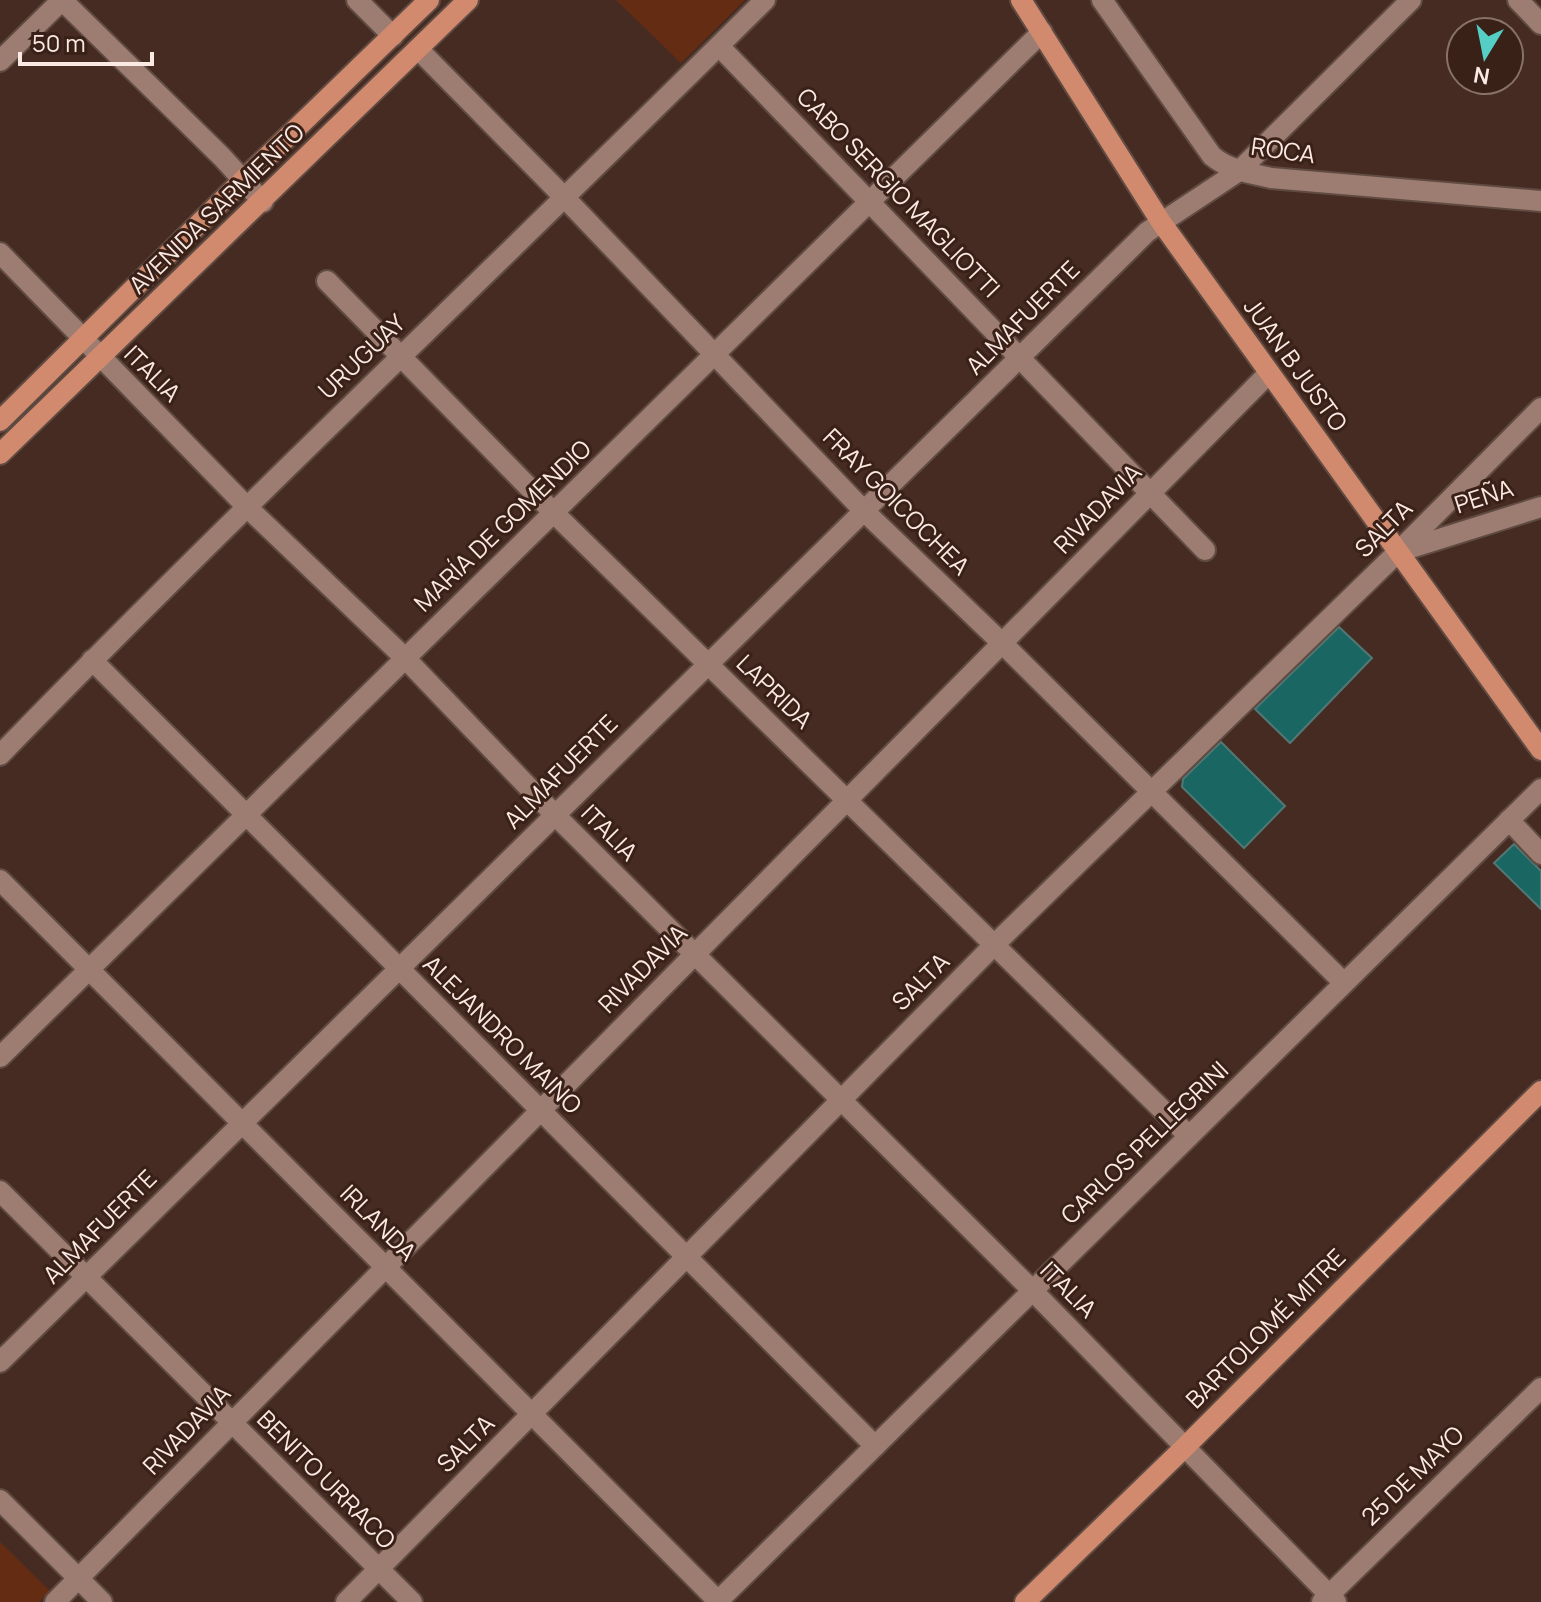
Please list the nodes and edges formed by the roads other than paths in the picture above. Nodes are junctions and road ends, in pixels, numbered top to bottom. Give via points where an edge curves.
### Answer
1 (62, 0) edge
2 (357, 0) edge
3 (429, 0) edge
4 (468, 0) edge
5 (765, 0) edge
6 (1021, 0) edge
7 (1102, 0) edge
8 (1411, 0) edge
9 (1518, 0) edge
10 (1541, 24) edge
11 (1042, 32) junction
12 (393, 36) junction
13 (719, 46) junction
14 (419, 50) junction
15 (0, 61) edge
16 (1239, 171) junction
17 (243, 180) junction
18 (565, 198) junction
19 (1541, 201) edge
20 (263, 202) junction
21 (869, 202) junction
22 (1161, 222) junction
23 (0, 253) edge
24 (327, 281) dead end
25 (82, 339) junction
26 (716, 353) junction
27 (400, 355) junction
28 (99, 357) junction
29 (1021, 358) junction
30 (1269, 373) junction
31 (1541, 408) edge
32 (0, 421) edge
33 (0, 454) edge
34 (1149, 493) junction
35 (247, 507) junction
36 (1541, 507) edge
37 (863, 510) junction
38 (554, 513) junction
39 (1205, 550) dead end
40 (1398, 552) junction
41 (1003, 644) junction
42 (405, 658) junction
43 (92, 660) junction
44 (708, 663) junction
45 (1541, 750) edge
46 (0, 755) edge
47 (1541, 789) edge
48 (1151, 792) junction
49 (846, 800) junction
50 (246, 815) junction
51 (555, 815) junction
52 (1509, 820) junction
53 (1541, 854) edge
54 (0, 880) edge
55 (994, 945) junction
56 (694, 954) junction
57 (399, 968) junction
58 (89, 970) junction
59 (1344, 983) junction
60 (0, 1057) edge
61 (1541, 1091) edge
62 (841, 1100) junction
63 (540, 1110) junction
64 (242, 1124) junction
65 (1189, 1136) junction
66 (0, 1191) edge
67 (686, 1257) junction
68 (384, 1267) junction
69 (87, 1277) junction
70 (1032, 1290) junction
71 (0, 1362) edge
72 (1541, 1388) edge
73 (531, 1414) junction
74 (232, 1421) junction
75 (875, 1446) junction
76 (1186, 1446) junction
77 (0, 1500) edge
78 (378, 1569) junction
79 (78, 1579) junction
80 (1329, 1600) edge
81 (55, 1602) edge
82 (102, 1602) edge
83 (346, 1602) edge
84 (412, 1602) edge
85 (718, 1602) edge
86 (1026, 1602) edge

1 - 15 street
1 - 17 street
2 - 12 street
3 - 12 main road, AVENIDA SARMIENTO
4 - 14 main road, AVENIDA SARMIENTO
5 - 13 street, URUGUAY
6 - 11 main road, JUAN B JUSTO
7 - 16 street, ROCA via 1212,156
8 - 16 street
9 - 10 street
11 - 21 street, MARÍA DE GOMENDIO
11 - 22 main road, JUAN B JUSTO
12 - 17 main road, AVENIDA SARMIENTO
13 - 18 street, URUGUAY
13 - 21 street, CABO SERGIO MAGLIOTTI
14 - 18 street, FRAY GOICOCHEA
14 - 20 main road, AVENIDA SARMIENTO
16 - 19 street, ROCA
16 - 22 street
17 - 20 street
17 - 25 main road, AVENIDA SARMIENTO
18 - 26 street, FRAY GOICOCHEA
18 - 27 street, URUGUAY
20 - 28 main road, AVENIDA SARMIENTO
21 - 26 street, MARÍA DE GOMENDIO
21 - 29 street, CABO SERGIO MAGLIOTTI
22 - 29 street, ALMAFUERTE
22 - 30 main road, JUAN B JUSTO
23 - 25 street, ITALIA
24 - 27 street, LAPRIDA
25 - 28 street, ITALIA
25 - 32 main road, AVENIDA SARMIENTO
26 - 37 street, FRAY GOICOCHEA
26 - 38 street, MARÍA DE GOMENDIO
27 - 35 street, URUGUAY
27 - 38 street, LAPRIDA
28 - 33 main road, AVENIDA SARMIENTO
28 - 35 street, ITALIA
29 - 34 street, CABO SERGIO MAGLIOTTI
29 - 37 street, ALMAFUERTE
30 - 34 street, RIVADAVIA
30 - 40 main road, JUAN B JUSTO
31 - 40 street, SALTA
34 - 39 street, CABO SERGIO MAGLIOTTI
34 - 41 street, RIVADAVIA
35 - 42 street, ITALIA
35 - 43 street, URUGUAY
36 - 40 street, PEÑA
37 - 41 street, FRAY GOICOCHEA
37 - 44 street, ALMAFUERTE
38 - 42 street, MARÍA DE GOMENDIO
38 - 44 street, LAPRIDA
40 - 45 main road, JUAN B JUSTO
40 - 48 street, SALTA
41 - 48 street, FRAY GOICOCHEA
41 - 49 street, RIVADAVIA
42 - 50 street, MARÍA DE GOMENDIO
42 - 51 street, ITALIA
43 - 46 street, URUGUAY
43 - 50 street, ALEJANDRO MAINO
44 - 49 street, LAPRIDA
44 - 51 street, ALMAFUERTE
47 - 52 street, CARLOS PELLEGRINI
48 - 55 street, SALTA
48 - 59 street, FRAY GOICOCHEA
49 - 55 street, LAPRIDA
49 - 56 street, RIVADAVIA
50 - 57 street, ALEJANDRO MAINO
50 - 58 street, MARÍA DE GOMENDIO
51 - 56 street, ITALIA
51 - 57 street, ALMAFUERTE
52 - 53 street
52 - 59 street, CARLOS PELLEGRINI
54 - 58 street, IRLANDA
55 - 62 street, SALTA
55 - 65 street, LAPRIDA
56 - 62 street, ITALIA
56 - 63 street, RIVADAVIA
57 - 63 street, ALEJANDRO MAINO
57 - 64 street, ALMAFUERTE
58 - 60 street, MARÍA DE GOMENDIO
58 - 64 street, IRLANDA
59 - 65 street, CARLOS PELLEGRINI
61 - 76 main road, BARTOLOMÉ MITRE
62 - 67 street, SALTA
62 - 70 street, ITALIA
63 - 67 street, ALEJANDRO MAINO
63 - 68 street, RIVADAVIA
64 - 68 street, IRLANDA
64 - 69 street, ALMAFUERTE
65 - 70 street, CARLOS PELLEGRINI
66 - 69 street, BENITO URRACO
67 - 73 street, SALTA
67 - 75 street, ALEJANDRO MAINO
68 - 73 street, IRLANDA
68 - 74 street, RIVADAVIA
69 - 71 street, ALMAFUERTE
69 - 74 street, BENITO URRACO
70 - 75 street, CARLOS PELLEGRINI
70 - 76 street, ITALIA
72 - 80 street, 25 DE MAYO
73 - 78 street, SALTA
73 - 85 street, IRLANDA
74 - 78 street, BENITO URRACO
74 - 79 street, RIVADAVIA
75 - 85 street, CARLOS PELLEGRINI
76 - 80 street, ITALIA
76 - 86 main road, BARTOLOMÉ MITRE
77 - 79 street
78 - 83 street, SALTA
78 - 84 street, BENITO URRACO
79 - 81 street, RIVADAVIA
79 - 82 street

